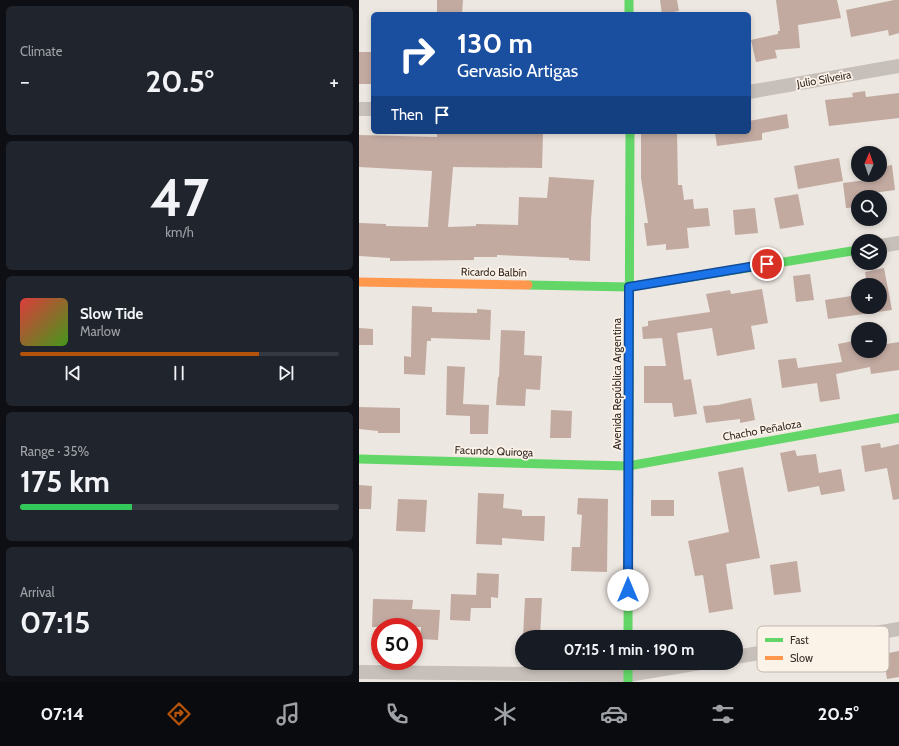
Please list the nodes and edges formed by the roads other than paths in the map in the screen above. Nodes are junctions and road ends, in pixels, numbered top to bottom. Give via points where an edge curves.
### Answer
1 (629, 0) edge
2 (629, 12) edge
3 (899, 66) edge
4 (751, 92) edge
5 (359, 109) edge
6 (371, 109) edge
7 (630, 134) edge
8 (899, 243) edge
9 (887, 245) edge
10 (851, 251) edge
11 (359, 282) edge
12 (629, 287) junction
13 (899, 418) edge
14 (359, 459) edge
15 (628, 466) junction
16 (899, 629) edge
17 (628, 630) edge
18 (889, 631) edge
19 (757, 653) edge
20 (743, 656) edge
21 (650, 670) edge
22 (359, 672) edge
23 (628, 673) edge

1 - 2 street
3 - 4 street, Julio Silveira
5 - 6 street
7 - 12 street, Avenida República Argentina
8 - 9 street
10 - 12 street, Ricardo Balbín
11 - 12 street, Ricardo Balbín
12 - 15 street, Avenida República Argentina
13 - 15 street, Chacho Peñaloza
14 - 15 street, Facundo Quiroga
15 - 17 street, Avenida República Argentina
16 - 18 street
19 - 20 street
21 - 23 street
22 - 23 street

